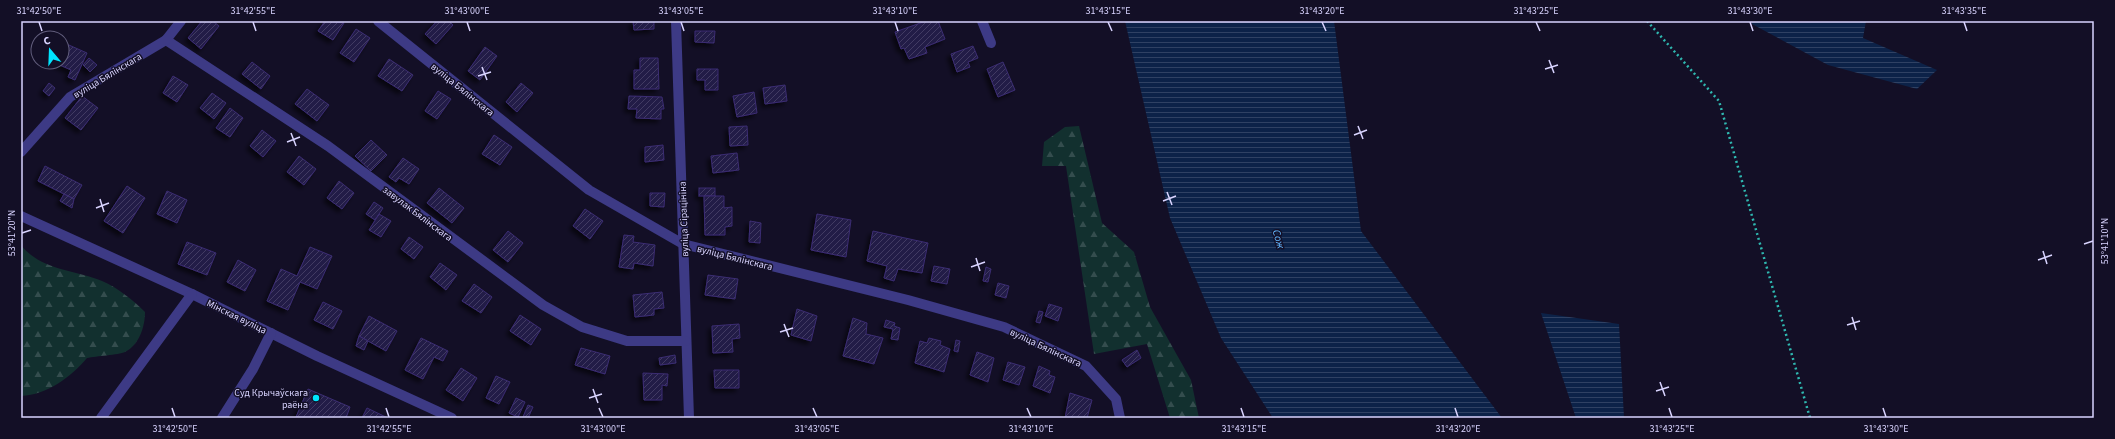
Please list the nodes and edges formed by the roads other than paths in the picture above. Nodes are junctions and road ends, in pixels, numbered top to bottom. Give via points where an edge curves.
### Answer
1 (181, 21) edge
2 (378, 21) edge
3 (676, 21) edge
4 (982, 21) edge
5 (166, 40) junction
6 (991, 43) dead end
7 (21, 152) edge
8 (21, 216) edge
9 (684, 244) junction
10 (192, 294) junction
11 (271, 333) junction
12 (686, 341) junction
13 (101, 418) edge
14 (222, 418) edge
15 (452, 418) edge
16 (688, 418) edge
17 (1120, 418) edge

1 - 5 street, вуліца Бялінскага
2 - 9 street, вуліца Бялінскага via 589,190
3 - 9 street, вуліца Сірацініна
4 - 6 street
5 - 7 street, вуліца Бялінскага via 70,97
5 - 12 street, завулак Бялінскага via 328,146 543,305 582,328 627,341
8 - 10 street, Мінская вуліца
9 - 12 street, вуліца Сірацініна
9 - 17 street, вуліца Бялінскага via 908,300 1004,327 1086,366 1116,399
10 - 11 street, Мінская вуліца
10 - 13 street
11 - 14 street via 253,369
11 - 15 street, Мінская вуліца
12 - 16 street, вуліца Сірацініна

